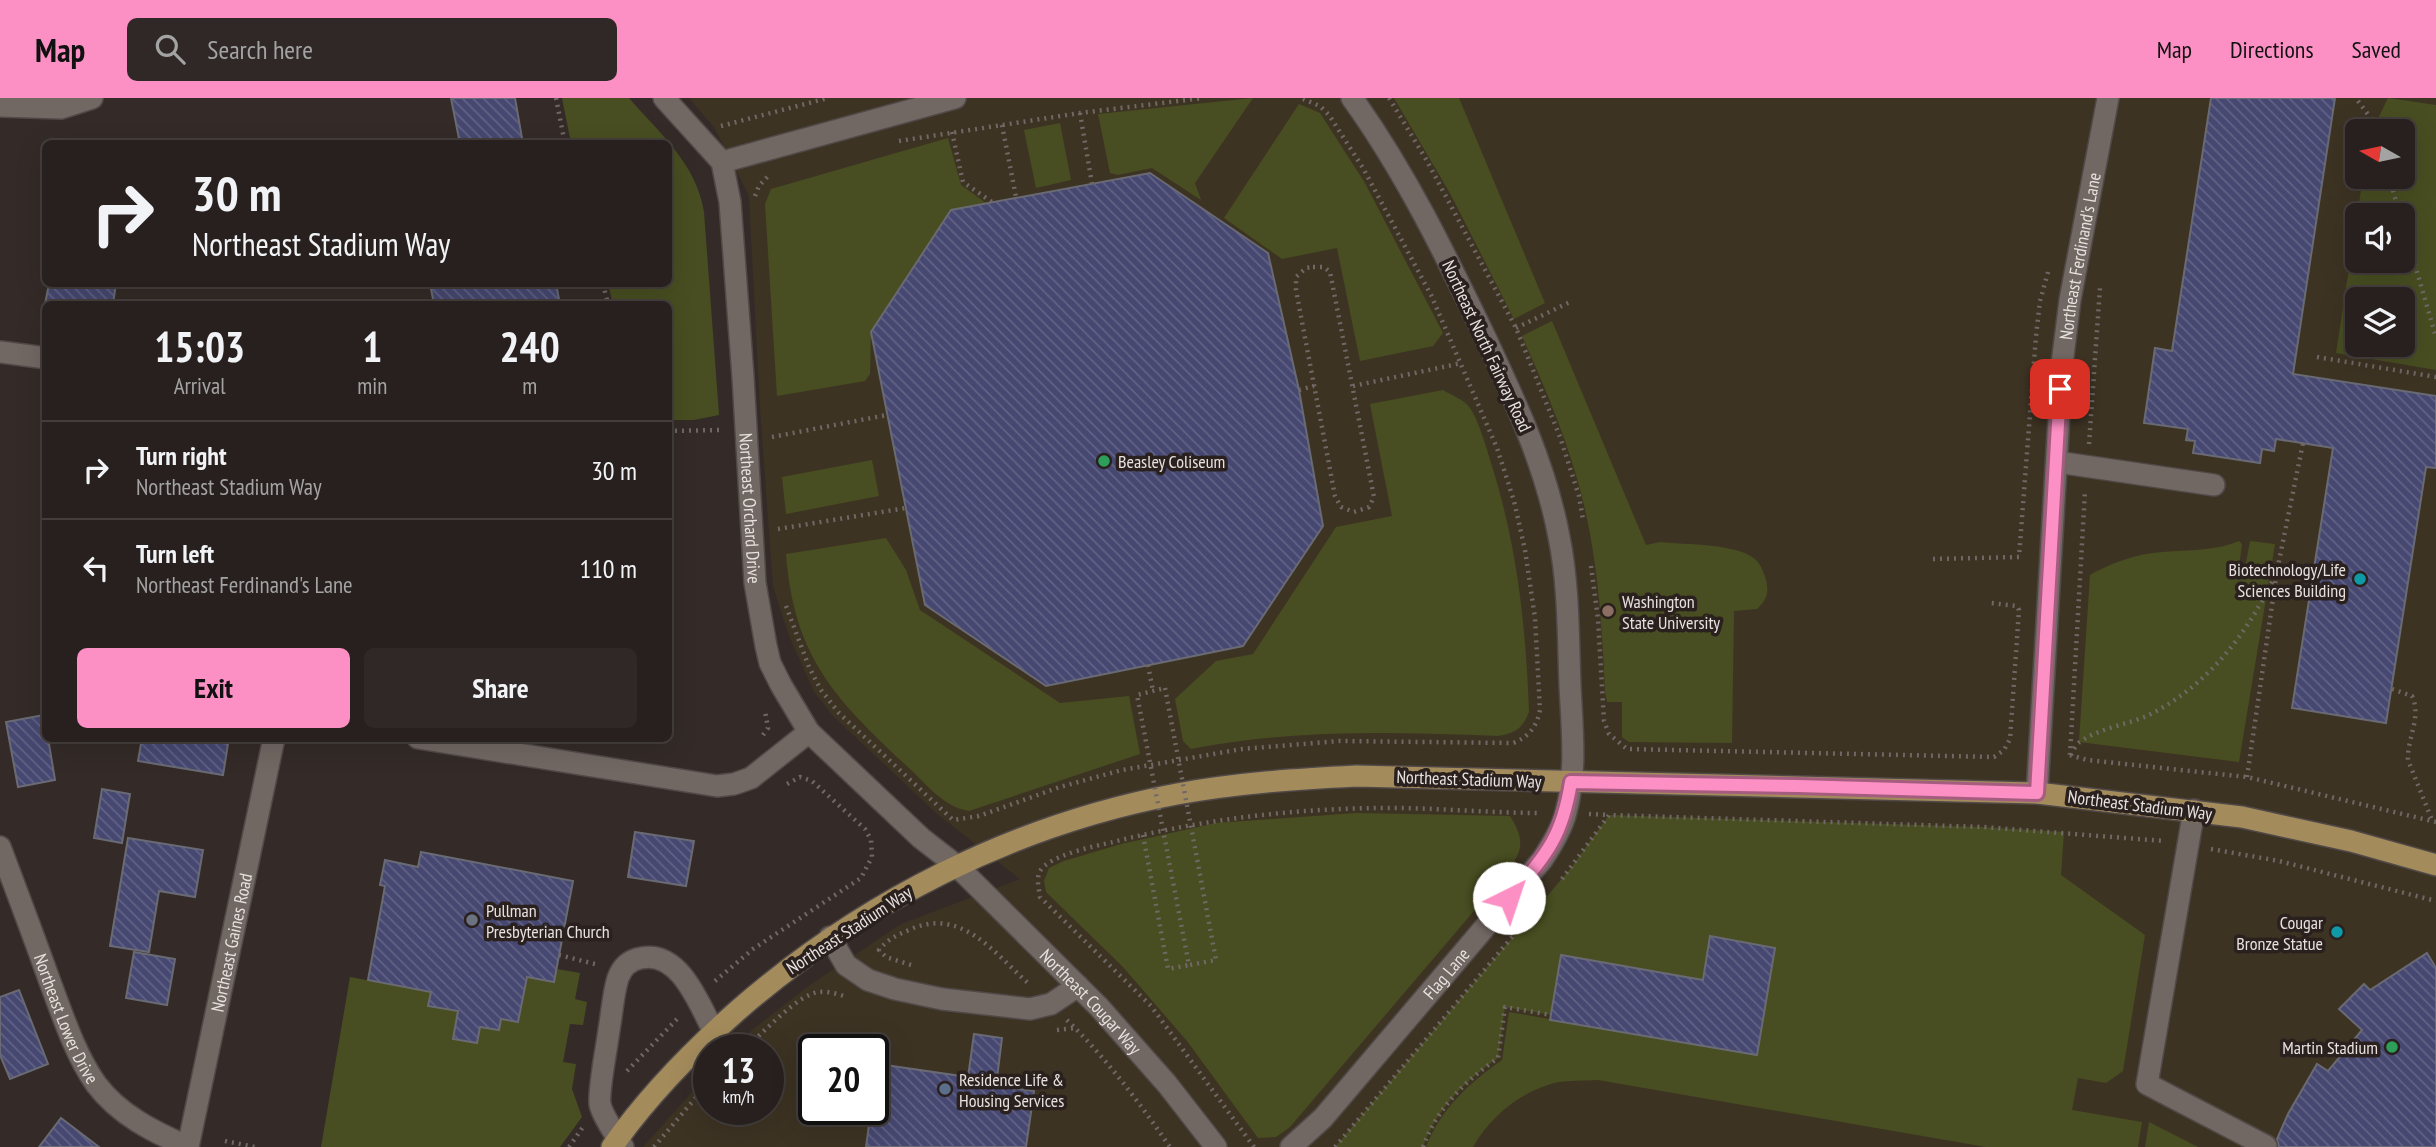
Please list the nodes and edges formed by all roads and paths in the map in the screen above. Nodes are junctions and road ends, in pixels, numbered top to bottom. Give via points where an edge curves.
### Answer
1 (92, 98) edge
2 (556, 98) edge
3 (664, 98) edge
4 (828, 98) edge
5 (955, 98) edge
6 (1203, 98) edge
7 (1352, 98) edge
8 (1389, 98) edge
9 (2108, 98) edge
10 (1304, 99) edge
11 (2358, 101) dead end
12 (0, 106) edge
13 (1080, 113) junction
14 (2371, 119) edge
15 (716, 120) dead end
16 (1002, 125) junction
17 (952, 132) junction
18 (564, 140) edge
19 (892, 142) dead end
20 (722, 162) junction
21 (776, 170) dead end
22 (1092, 184) dead end
23 (1016, 198) dead end
24 (992, 202) dead end
25 (755, 206) dead end
26 (2051, 260) dead end
27 (2415, 265) edge
28 (2100, 277) dead end
29 (1570, 302) dead end
30 (1516, 328) junction
31 (2436, 337) edge
32 (0, 352) edge
33 (42, 357) edge
34 (2317, 357) dead end
35 (1462, 363) junction
36 (2436, 377) edge
37 (1314, 386) junction
38 (1353, 386) junction
39 (1299, 390) dead end
40 (887, 415) dead end
41 (771, 423) dead end
42 (672, 431) edge
43 (772, 437) junction
44 (724, 442) dead end
45 (2303, 443) dead end
46 (773, 450) dead end
47 (2057, 462) junction
48 (2086, 466) junction
49 (2214, 485) dead end
50 (906, 508) dead end
51 (777, 516) dead end
52 (1583, 521) dead end
53 (778, 528) junction
54 (779, 541) dead end
55 (1933, 559) dead end
56 (1590, 560) dead end
57 (2277, 571) junction
58 (785, 598) dead end
59 (1991, 603) dead end
60 (1148, 664) dead end
61 (2392, 689) dead end
62 (1153, 691) junction
63 (762, 705) dead end
64 (809, 732) junction
65 (273, 742) edge
66 (443, 742) edge
67 (759, 743) dead end
68 (2070, 755) junction
69 (2247, 777) junction
70 (1571, 782) junction
71 (782, 788) dead end
72 (2037, 793) junction
73 (2194, 810) junction
74 (1566, 813) junction
75 (1609, 816) junction
76 (2434, 821) edge
77 (1143, 835) junction
78 (2188, 845) junction
79 (0, 847) edge
80 (2436, 865) edge
81 (957, 866) junction
82 (1553, 889) dead end
83 (2436, 901) edge
84 (1527, 920) dead end
85 (830, 937) junction
86 (1189, 965) junction
87 (1078, 986) junction
88 (851, 998) dead end
89 (696, 999) junction
90 (1551, 1015) dead end
91 (1076, 1028) dead end
92 (1053, 1030) dead end
93 (714, 1031) junction
94 (761, 1034) edge
95 (693, 1101) edge
96 (600, 1105) junction
97 (225, 1141) dead end
98 (618, 1144) edge
99 (2266, 1146) edge
100 (188, 1147) edge
101 (255, 1147) edge
102 (569, 1147) edge
103 (654, 1147) edge
104 (1216, 1147) edge
105 (1254, 1147) edge
106 (1291, 1147) edge
107 (1335, 1147) edge
108 (1423, 1147) edge

1 - 12 street via 61,108
2 - 18 path
3 - 20 street
4 - 15 path via 732,124 721,126
5 - 20 street
6 - 13 path
7 - 70 street, Northeast North Fairway Road via 1435,234 1511,390 1548,487 1569,614
8 - 30 path
9 - 47 street, Northeast Ferdinand's Lane via 2070,300
10 - 35 path via 1329,115 1363,168
11 - 14 path
13 - 16 path
13 - 22 path
16 - 17 path
16 - 23 path
17 - 19 path
17 - 24 path via 963,182
20 - 64 street, Northeast Orchard Drive via 731,215 744,377 755,583 771,663
21 - 25 path via 758,186
26 - 55 path via 2039,313 2019,557
27 - 31 path
28 - 48 path
29 - 30 path
30 - 52 path via 1560,437
32 - 33 street
34 - 36 path
35 - 38 path
35 - 58 path via 1514,501 1535,618 1540,710 1534,728 1513,743 1339,741 1242,749 1122,770 979,816 953,820 827,698 797,640
37 - 38 path via 1295,284 1306,268 1324,267 1330,272
37 - 38 path via 1335,496 1341,507 1354,512 1369,507 1374,497
37 - 39 path
40 - 43 path
41 - 43 path
42 - 44 path via 723,429
43 - 46 path
45 - 57 path
47 - 48 street
47 - 72 street, Northeast Ferdinand's Lane
48 - 49 street
48 - 68 path
50 - 53 path
51 - 53 path
53 - 54 path
56 - 59 path via 1604,722 1609,734 1627,749 1994,757 2010,739 2019,610
57 - 68 path via 2240,638 2206,675 2152,713 2079,742
57 - 69 path
60 - 62 path
61 - 76 path via 2412,696 2416,705 2408,760
62 - 86 path, bridge via 1137,695
62 - 86 path, bridge via 1165,688 1216,960
63 - 67 path via 768,714 768,728
64 - 66 street via 751,778 717,786
64 - 81 street, Northeast Orchard Drive
65 - 100 street, Northeast Gaines Road
68 - 69 path
69 - 76 path
70 - 72 main road, Northeast Stadium Way
70 - 74 street, Flag Lane
70 - 81 main road, Northeast Stadium Way via 1356,776 1217,787 1087,816 1014,840
71 - 89 path via 800,777 812,780 865,829 872,858 861,878 753,949
72 - 73 main road, Northeast Stadium Way
73 - 78 street
73 - 80 main road, Northeast Stadium Way via 2351,841
74 - 75 path
74 - 77 path via 1327,810 1234,818
74 - 106 street, Flag Lane via 1542,860 1323,1118
75 - 78 path via 1983,827
75 - 82 path
77 - 86 path via 1168,969
77 - 105 path via 1049,863 1038,877 1040,897 1151,1006
78 - 83 path via 2279,861
78 - 99 street via 2147,1084
79 - 100 street, Northeast Lower Drive via 65,1021 97,1084 147,1129
81 - 85 main road, Northeast Stadium Way via 899,894
81 - 87 street, Northeast Cougar Way
84 - 107 path
85 - 87 street via 846,965 868,980 942,999 1030,1009 1051,1004
85 - 93 main road, Northeast Stadium Way
87 - 104 street, Northeast Cougar Way via 1167,1084
88 - 94 path via 813,993
89 - 93 street
89 - 96 path
89 - 96 street via 663,959 634,959 622,970
90 - 108 path via 1505,1007 1498,1058 1469,1078 1446,1104
91 - 92 path
93 - 98 main road, Northeast Stadium Way via 662,1084
95 - 103 path
96 - 98 street
96 - 102 path
97 - 101 path

